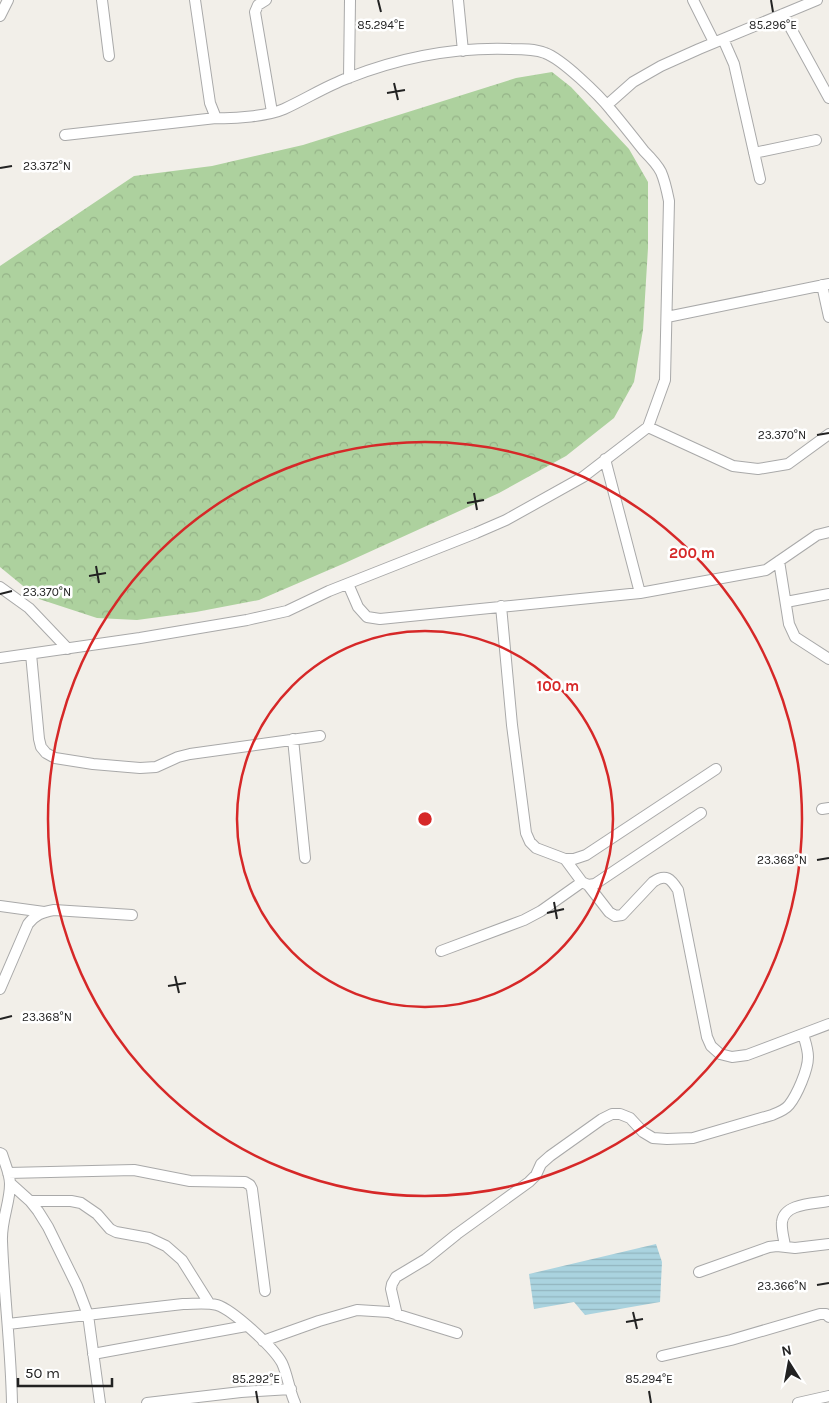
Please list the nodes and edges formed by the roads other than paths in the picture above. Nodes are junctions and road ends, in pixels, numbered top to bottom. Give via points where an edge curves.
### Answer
1 (8, 0) edge
2 (102, 0) edge
3 (196, 0) edge
4 (266, 0) edge
5 (350, 0) edge
6 (458, 0) edge
7 (693, 0) edge
8 (817, 0) edge
9 (783, 14) junction
10 (0, 16) edge
11 (718, 40) junction
12 (463, 50) junction
13 (109, 56) dead end
14 (348, 78) junction
15 (829, 98) edge
16 (607, 105) junction
17 (272, 112) junction
18 (216, 118) junction
19 (65, 135) dead end
20 (816, 140) dead end
21 (754, 153) junction
22 (760, 180) dead end
23 (826, 285) edge
24 (667, 316) junction
25 (829, 317) edge
26 (648, 427) junction
27 (829, 434) edge
28 (605, 459) junction
29 (829, 532) edge
30 (779, 562) junction
31 (348, 584) junction
32 (0, 587) edge
33 (640, 593) junction
34 (829, 594) edge
35 (786, 602) junction
36 (501, 606) junction
37 (68, 648) junction
38 (31, 654) junction
39 (0, 658) edge
40 (829, 659) edge
41 (320, 736) dead end
42 (293, 739) junction
43 (716, 769) dead end
44 (701, 814) dead end
45 (305, 858) dead end
46 (565, 859) junction
47 (585, 884) junction
48 (0, 906) edge
49 (44, 912) junction
50 (132, 915) dead end
51 (441, 951) dead end
52 (0, 989) edge
53 (829, 1024) edge
54 (803, 1034) junction
55 (0, 1153) edge
56 (9, 1178) junction
57 (30, 1201) junction
58 (829, 1201) edge
59 (829, 1244) edge
60 (785, 1246) junction
61 (699, 1272) dead end
62 (265, 1291) dead end
63 (209, 1303) junction
64 (88, 1315) junction
65 (397, 1315) junction
66 (829, 1317) edge
67 (8, 1324) junction
68 (246, 1326) junction
69 (457, 1333) dead end
70 (263, 1340) junction
71 (93, 1354) junction
72 (662, 1356) dead end
73 (291, 1389) junction
74 (829, 1396) edge
75 (12, 1403) edge
76 (100, 1403) edge
77 (147, 1403) edge
78 (296, 1403) edge
79 (798, 1403) edge

1 - 10 street
2 - 13 street
3 - 18 street via 210,103
4 - 17 street via 258,5 256,12
5 - 14 street
6 - 12 street
7 - 11 street
8 - 9 street
9 - 11 street
9 - 15 street
11 - 16 street via 632,82
11 - 21 street via 734,64
12 - 14 street via 415,57
12 - 16 street via 494,48 545,52 574,73
14 - 17 street
16 - 24 street via 660,170 666,184 669,201
17 - 18 street
18 - 19 street
20 - 21 street
21 - 22 street
23 - 24 street
23 - 25 street
24 - 26 street via 665,380
26 - 27 street via 733,466 758,469 788,464
26 - 28 street
28 - 31 street via 583,477 506,520
28 - 33 street
29 - 30 street via 817,535
30 - 33 street via 766,570
30 - 35 street
31 - 36 street via 358,607 367,617 373,618
31 - 37 street via 287,610 247,620
32 - 37 street via 29,608
33 - 36 street
34 - 35 street
35 - 40 street via 795,637
36 - 46 street via 526,833 536,848
37 - 38 street
38 - 39 street
38 - 42 street via 41,747 55,758 148,768 190,754
41 - 42 street
42 - 45 street
43 - 46 street via 586,855
44 - 47 street via 595,884
46 - 47 street
47 - 51 street via 524,920
47 - 54 street via 615,916 622,915 659,878 672,881 678,890 707,1037 720,1054 732,1057 747,1055
48 - 49 street
49 - 50 street
49 - 52 street via 28,924
53 - 54 street
54 - 65 street via 808,1052 806,1071 788,1106 781,1111 692,1138 675,1139 654,1138 620,1114 607,1116 550,1156 529,1182 426,1259 396,1277 391,1289
55 - 56 street
56 - 57 street
56 - 62 street via 134,1170 190,1181 245,1182 252,1189
56 - 67 street via 1,1239
57 - 63 street via 81,1203 110,1229 149,1238 166,1246 182,1260
57 - 64 street via 48,1227 70,1270
58 - 60 street via 793,1207 786,1212 782,1222
59 - 60 street
60 - 61 street via 769,1247
63 - 64 street
63 - 68 street via 226,1310
64 - 67 street
64 - 71 street
65 - 69 street
65 - 70 street via 357,1310
66 - 72 street via 820,1314
67 - 75 street
68 - 70 street
68 - 71 street
70 - 73 street via 281,1361
71 - 76 street
73 - 77 street
73 - 78 street
74 - 79 street

